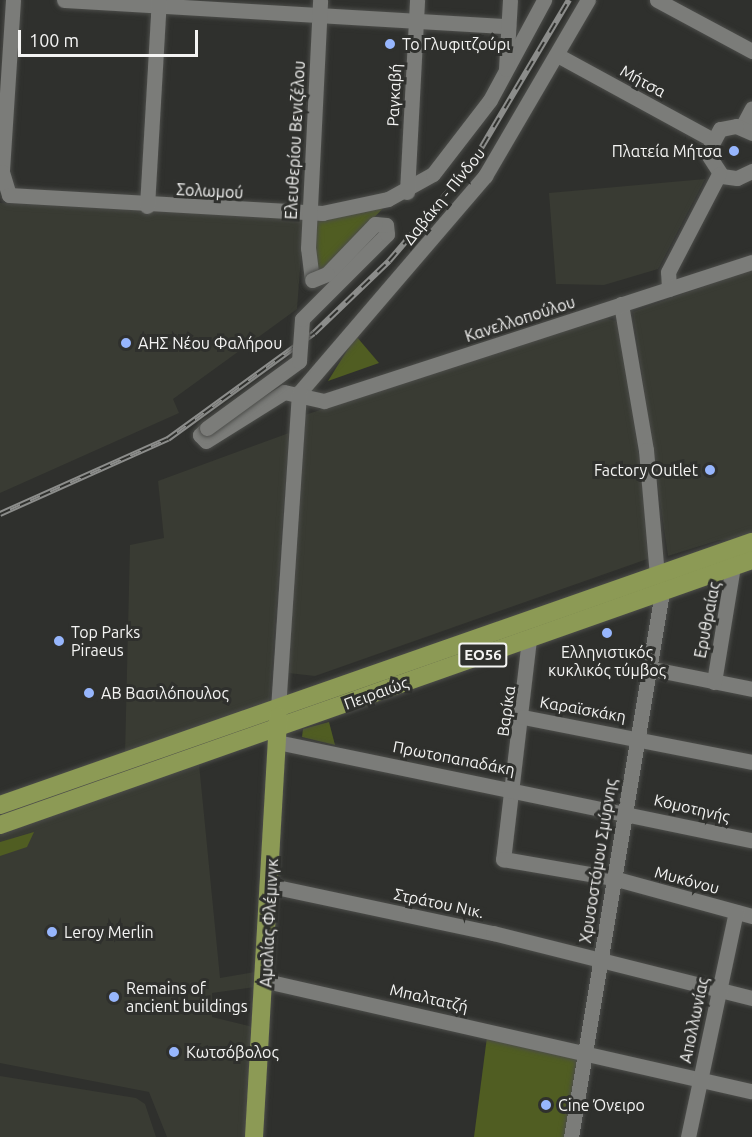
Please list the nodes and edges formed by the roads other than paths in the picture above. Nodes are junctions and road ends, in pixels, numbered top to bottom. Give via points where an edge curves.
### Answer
1 (12, 0) edge
2 (64, 0) edge
3 (417, 0) edge
4 (510, 0) edge
5 (544, 0) edge
6 (588, 0) edge
7 (657, 0) edge
8 (159, 3) edge
9 (320, 7) edge
10 (416, 20) junction
11 (508, 26) junction
12 (752, 51) edge
13 (559, 56) junction
14 (506, 74) junction
15 (752, 108) edge
16 (747, 130) edge
17 (711, 139) junction
18 (752, 171) edge
19 (719, 174) junction
20 (407, 192) junction
21 (147, 206) junction
22 (309, 213) junction
23 (752, 262) edge
24 (669, 289) junction
25 (621, 304) junction
26 (299, 393) junction
27 (752, 542) edge
28 (752, 560) edge
29 (734, 566) junction
30 (660, 583) junction
31 (529, 639) junction
32 (648, 668) junction
33 (714, 681) junction
34 (752, 689) edge
35 (278, 709) junction
36 (523, 717) junction
37 (277, 735) junction
38 (636, 737) junction
39 (752, 762) edge
40 (513, 788) junction
41 (0, 805) edge
42 (624, 811) junction
43 (0, 825) edge
44 (752, 840) edge
45 (503, 859) joint
46 (613, 878) junction
47 (271, 886) junction
48 (736, 912) junction
49 (752, 916) edge
50 (599, 959) junction
51 (266, 981) junction
52 (719, 990) junction
53 (752, 998) edge
54 (584, 1052) junction
55 (700, 1078) junction
56 (752, 1091) edge
57 (254, 1137) edge
58 (571, 1137) edge
59 (688, 1137) edge

1 - 21 street, Σολωμού via 2,172 9,195
2 - 8 street
3 - 10 street, Ραγκαβή
4 - 11 street
5 - 14 street
6 - 13 street, Δαβάκη - Πίνδου
7 - 12 street
8 - 9 street
8 - 21 street
9 - 10 street
9 - 22 street, Ελευθερίου Βενιζέλου
10 - 11 street
10 - 20 street, Ραγκαβή
11 - 14 street
13 - 17 street, Μήτσα
13 - 26 street, Δαβάκη - Πίνδου via 464,203
14 - 20 street via 439,167
15 - 16 street
16 - 17 street via 725,127
17 - 19 street via 708,160
18 - 19 street via 734,178
19 - 24 street via 668,272
20 - 22 street, Σολωμού via 354,208
21 - 22 street, Σολωμού
22 - 26 street, Ελευθερίου Βενιζέλου, bridge via 307,273 312,280 327,274 375,224 386,225 387,234 302,319 299,361 203,430 200,438 215,438 284,392
23 - 24 street, Κανελλοπούλου
24 - 25 street, Κανελλοπούλου
25 - 26 street, Κανελλοπούλου via 323,402
25 - 30 street, Χρυσοστόμου Σμύρνης via 646,450
26 - 35 street
27 - 30 main road, Πειραιώς / ΕΟ56
28 - 29 main road, Πειραιώς / ΕΟ56
29 - 30 main road, Πειραιώς / ΕΟ56
29 - 33 street, Ερυθραίας
30 - 31 main road, Πειραιώς / ΕΟ56
30 - 32 street, Χρυσοστόμου Σμύρνης
30 - 35 main road, Πειραιώς / ΕΟ56
31 - 36 street, Βαρίκα
31 - 37 main road, Πειραιώς / ΕΟ56
32 - 33 street
32 - 38 street, Χρυσοστόμου Σμύρνης
33 - 34 street
35 - 37 main road, Αμαλίας Φλέμινγκ
35 - 41 main road, Πειραιώς / ΕΟ56
36 - 38 street, Καραϊσκάκη
36 - 40 street, Βαρίκα
37 - 40 street, Πρωτοπαπαδάκη
37 - 43 main road, Πειραιώς / ΕΟ56
37 - 47 main road, Αμαλίας Φλέμινγκ
38 - 39 street, Καραϊσκάκη
38 - 42 street, Χρυσοστόμου Σμύρνης
40 - 42 street, Πρωτοπαπαδάκη
40 - 45 street, Βαρίκα
42 - 44 street, Κομοτηνής
42 - 46 street, Χρυσοστόμου Σμύρνης
45 - 46 street, Μυκόνου
46 - 48 street, Μυκόνου
46 - 50 street, Χρυσοστόμου Σμύρνης
47 - 50 street, Στράτου Νικ.
47 - 51 main road, Αμαλίας Φλέμινγκ
48 - 49 street, Μυκόνου
48 - 52 street, Απολλωνίας
50 - 52 street, Στράτου Νικ.
50 - 54 street, Χρυσοστόμου Σμύρνης
51 - 54 street, Μπαλτατζή
51 - 57 main road, Αμαλίας Φλέμινγκ
52 - 53 street, Στράτου Νικ.
52 - 55 street, Απολλωνίας
54 - 55 street, Μπαλτατζή
54 - 58 street, Χρυσοστόμου Σμύρνης
55 - 56 street, Μπαλτατζή
55 - 59 street, Απολλωνίας

